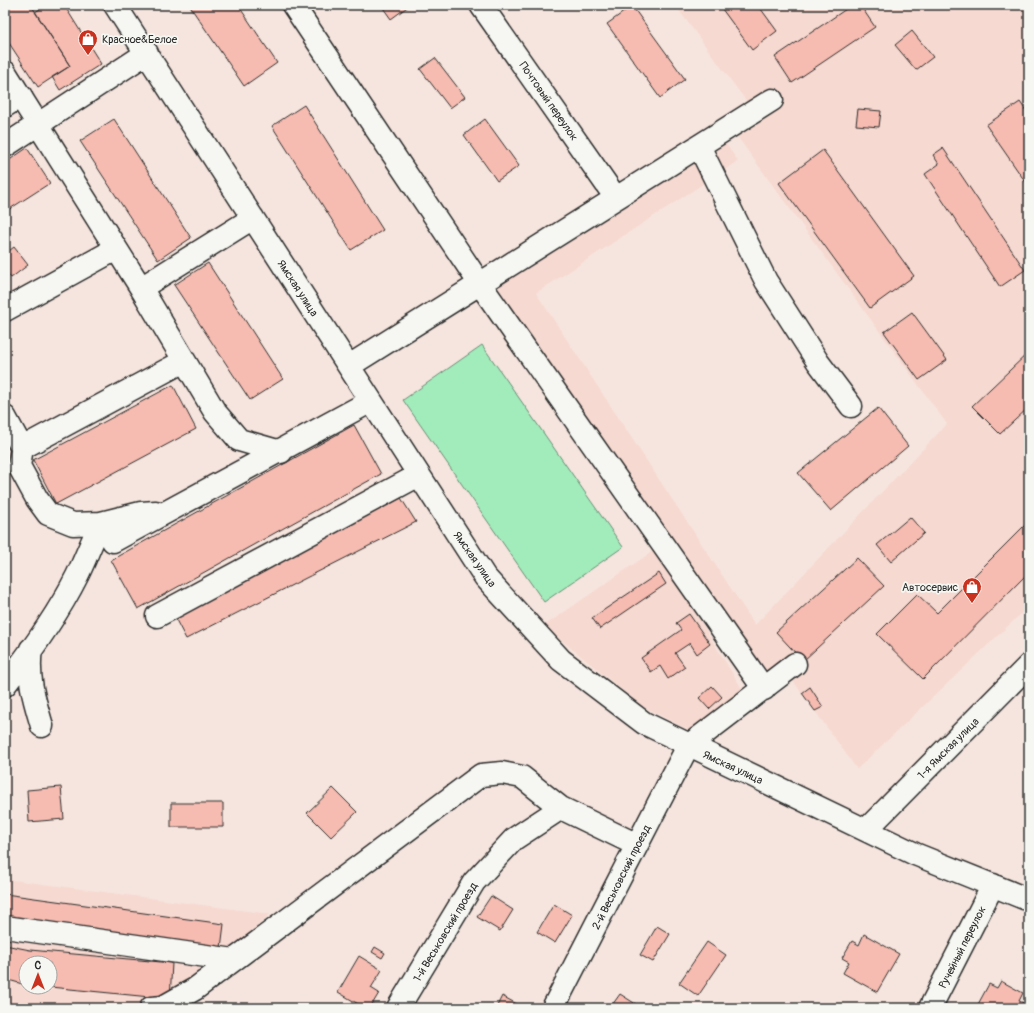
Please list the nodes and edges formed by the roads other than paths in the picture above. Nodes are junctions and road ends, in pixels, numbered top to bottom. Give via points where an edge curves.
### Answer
1 (115, 5) edge
2 (293, 5) edge
3 (481, 5) edge
4 (146, 53) junction
5 (5, 72) edge
6 (772, 100) dead end
7 (13, 101) edge
8 (38, 125) junction
9 (5, 146) edge
10 (699, 146) junction
11 (616, 198) junction
12 (253, 218) junction
13 (116, 249) junction
14 (480, 284) junction
15 (140, 288) junction
16 (5, 310) edge
17 (184, 362) junction
18 (349, 366) junction
19 (371, 402) junction
20 (851, 406) dead end
21 (5, 417) edge
22 (281, 452) junction
23 (16, 463) edge
24 (419, 475) junction
25 (171, 510) junction
26 (102, 523) junction
27 (113, 542) dead end
28 (157, 616) dead end
29 (31, 648) junction
30 (795, 664) dead end
31 (1029, 665) edge
32 (5, 685) edge
33 (764, 690) junction
34 (42, 726) dead end
35 (688, 746) junction
36 (561, 808) junction
37 (866, 830) junction
38 (637, 845) junction
39 (993, 885) junction
40 (1029, 900) edge
41 (5, 927) edge
42 (234, 960) junction
43 (151, 1008) edge
44 (398, 1008) edge
45 (553, 1008) edge
46 (930, 1008) edge

1 - 4 street, Ямская улица
2 - 14 street
3 - 11 street, Почтовый переулок
4 - 8 street
4 - 12 street, Ямская улица
5 - 7 street
6 - 10 street
7 - 8 street
8 - 9 street
8 - 13 street
10 - 11 street
10 - 20 street via 766,281 818,362
11 - 14 street
12 - 15 street
12 - 18 street, Ямская улица
13 - 15 street
13 - 16 street
14 - 18 street
14 - 33 street
15 - 17 street
17 - 22 street via 215,412 239,440
17 - 23 street
18 - 19 street, Ямская улица
19 - 22 street
19 - 24 street, Ямская улица
21 - 23 street
22 - 25 street
23 - 26 street via 48,514 73,524
24 - 28 street
24 - 35 street, Ямская улица via 485,577 561,660 644,723
25 - 26 street via 141,513
25 - 27 street
26 - 29 street via 90,544 78,575
29 - 32 street
29 - 34 street via 29,667 33,696
30 - 33 street
31 - 37 street, 1-я Ямская улица
33 - 35 street
35 - 37 street, Ямская улица
35 - 38 street, 2-й Веськовский проезд
36 - 38 street
36 - 42 street via 522,777 502,773 481,775
36 - 44 street, 1-й Веськовский проезд via 514,839 474,882
37 - 39 street, Ямская улица via 915,854
38 - 45 street, 2-й Веськовский проезд
39 - 40 street, Ямская улица
39 - 46 street, Ручейный переулок
41 - 42 street
42 - 43 street via 188,993 163,1007

